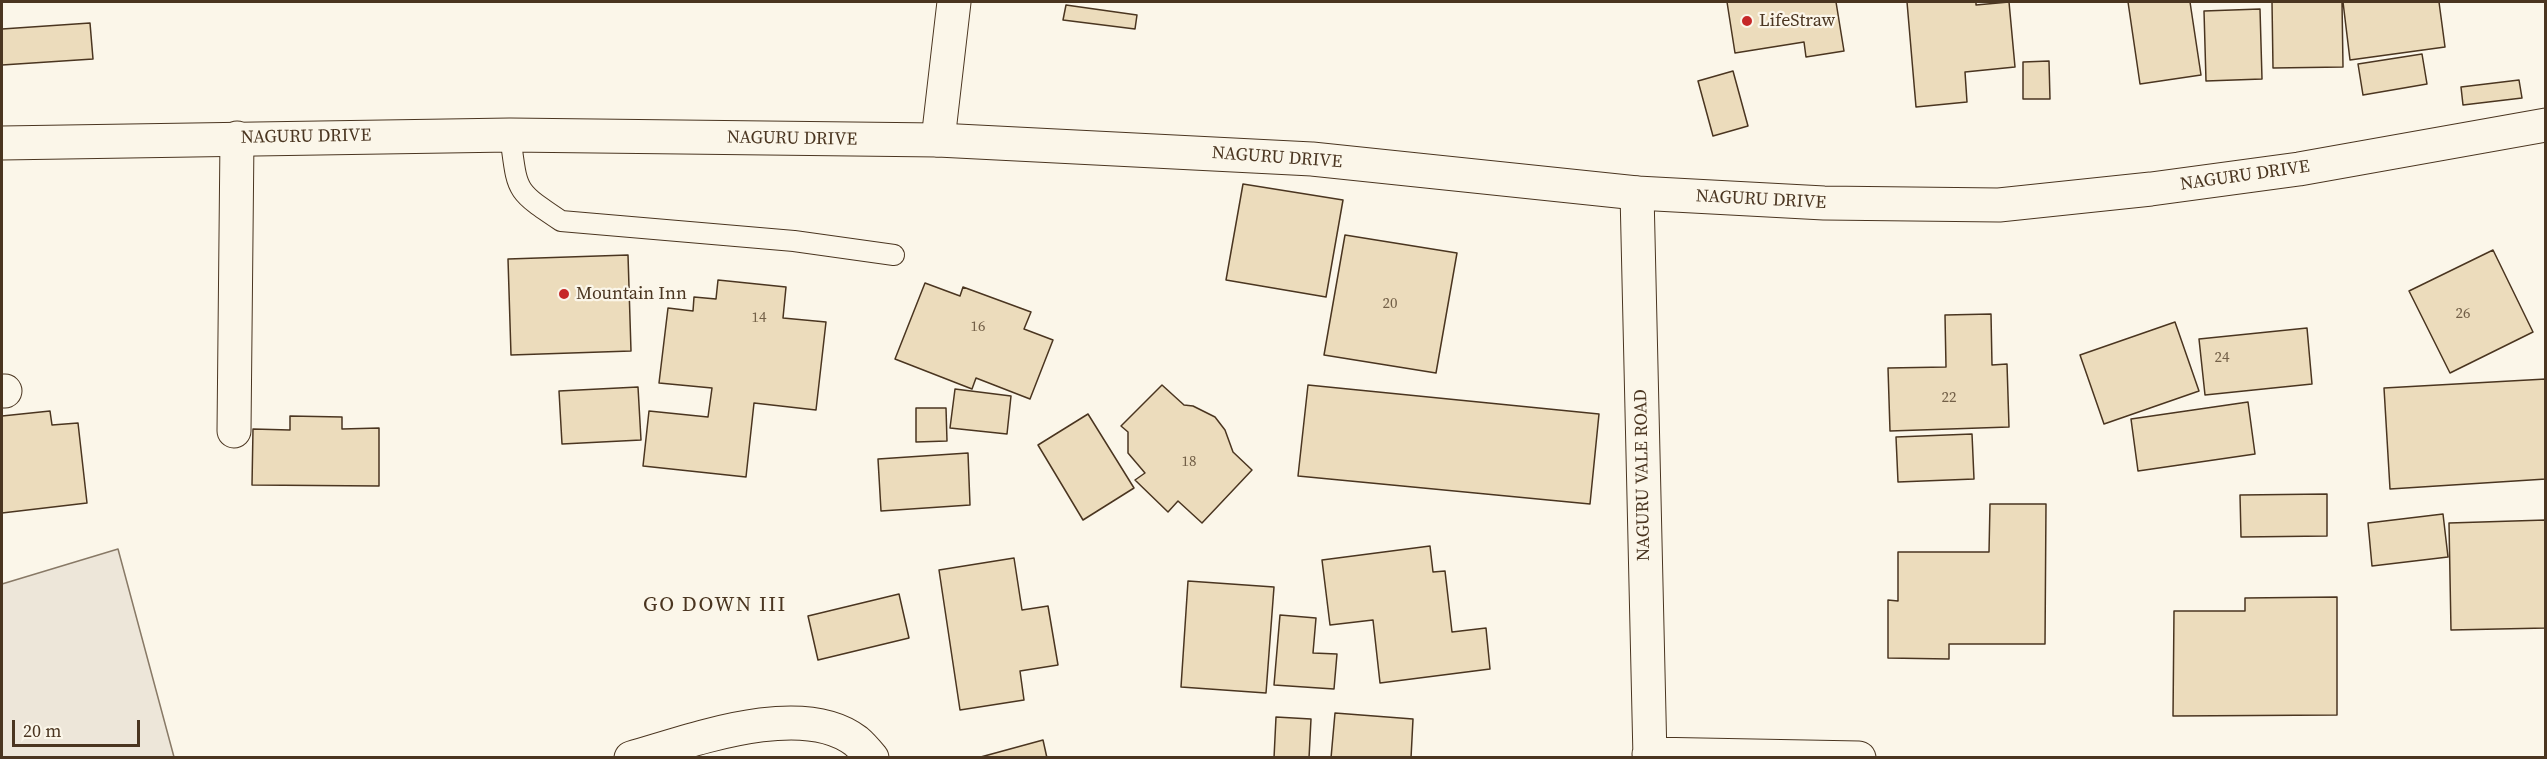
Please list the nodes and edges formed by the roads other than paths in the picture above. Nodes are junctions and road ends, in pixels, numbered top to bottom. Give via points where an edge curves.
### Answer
1 (954, 2) edge
2 (2546, 126) edge
3 (510, 135) junction
4 (237, 138) junction
5 (938, 140) junction
6 (2, 143) edge
7 (1637, 193) junction
8 (894, 255) dead end
9 (234, 431) dead end
10 (863, 749) edge
11 (1650, 756) edge
12 (631, 758) edge
13 (1859, 758) edge

1 - 5 street
2 - 7 street, NAGURU DRIVE via 2299,169 1999,205 1824,203
3 - 4 street, NAGURU DRIVE
3 - 5 street, NAGURU DRIVE
3 - 8 lane via 517,186 561,221 794,241
4 - 6 street, NAGURU DRIVE
4 - 9 street
5 - 7 street, NAGURU DRIVE via 1312,159
7 - 11 street, NAGURU VALE ROAD
10 - 12 street via 824,728 791,723 753,724
11 - 13 street

